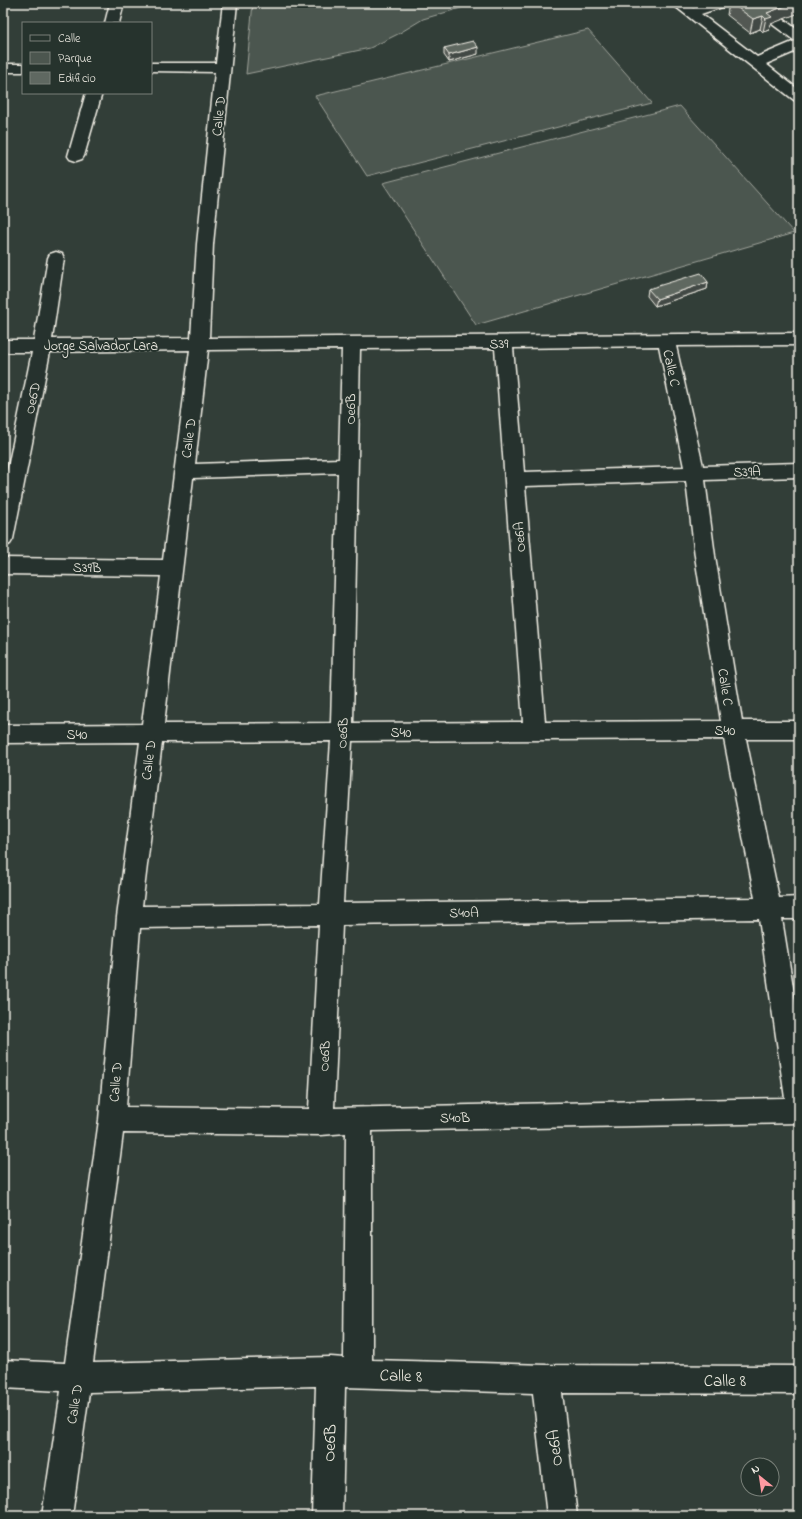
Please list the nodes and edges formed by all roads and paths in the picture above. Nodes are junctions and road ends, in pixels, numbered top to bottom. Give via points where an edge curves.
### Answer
1 (117, 3) edge
2 (230, 3) edge
3 (678, 3) edge
4 (720, 3) edge
5 (691, 13) junction
6 (777, 21) edge
7 (112, 22) edge
8 (799, 38) edge
9 (799, 45) edge
10 (755, 63) junction
11 (152, 67) edge
12 (3, 68) edge
13 (22, 68) edge
14 (223, 68) junction
15 (94, 94) edge
16 (799, 97) edge
17 (76, 156) dead end
18 (56, 258) dead end
19 (666, 340) junction
20 (799, 340) edge
21 (504, 343) junction
22 (351, 344) junction
23 (200, 345) junction
24 (3, 346) edge
25 (42, 346) junction
26 (349, 466) junction
27 (799, 470) edge
28 (183, 471) junction
29 (695, 473) junction
30 (515, 479) junction
31 (3, 538) edge
32 (3, 566) edge
33 (171, 568) junction
34 (733, 730) junction
35 (799, 730) edge
36 (535, 731) junction
37 (342, 732) junction
38 (3, 734) edge
39 (151, 734) junction
40 (769, 908) junction
41 (799, 908) edge
42 (331, 914) junction
43 (129, 917) junction
44 (799, 1105) edge
45 (799, 1110) edge
46 (359, 1119) junction
47 (112, 1120) junction
48 (321, 1122) junction
49 (344, 1372) junction
50 (3, 1374) edge
51 (78, 1378) junction
52 (546, 1379) junction
53 (799, 1380) edge
54 (57, 1516) edge
55 (327, 1516) edge
56 (562, 1516) edge

1 - 7 street
2 - 14 street, Calle D
3 - 5 street
4 - 5 street
5 - 10 street
6 - 8 street
9 - 10 street
10 - 16 street
11 - 14 street
12 - 13 street
14 - 23 street, Calle D via 204,244
15 - 17 street
18 - 25 street, Oe6D
19 - 20 street, S39
19 - 21 street, S39
19 - 29 street, Calle C
21 - 22 street, S39
21 - 30 street, Oe6A
22 - 23 street, S39
22 - 26 street, Oe6B
23 - 25 street, Jorge Salvador Lara
23 - 28 street, Calle D
24 - 25 street, Jorge Salvador Lara
25 - 31 street, Oe6D
26 - 28 street
26 - 37 street, Oe6B
27 - 29 street, S39A
28 - 33 street, Calle D
29 - 30 street, S39A
29 - 34 street, Calle C via 705,556
30 - 36 street, Oe6A
32 - 33 street, S39B
33 - 39 street, Calle D
34 - 35 street, S40
34 - 36 street, S40
34 - 40 street, Calle C
36 - 37 street, S40
37 - 39 street, S40
37 - 42 street, Oe6B
38 - 39 street, S40
39 - 43 street, Calle D
40 - 41 street, S40A
40 - 42 street, S40A
40 - 44 street, Calle C
42 - 43 street, S40A
42 - 48 street, Oe6B
43 - 47 street, Calle D
45 - 46 street, S40B
46 - 48 street, S40B
46 - 49 street, Oe6B
47 - 48 street, S40B
47 - 51 street, Calle D
49 - 51 street, Calle 8
49 - 52 street, Calle 8
49 - 55 street, Oe6B
50 - 51 street, Calle 8
51 - 54 street, Calle D
52 - 53 street, Calle 8
52 - 56 street, Oe6A

